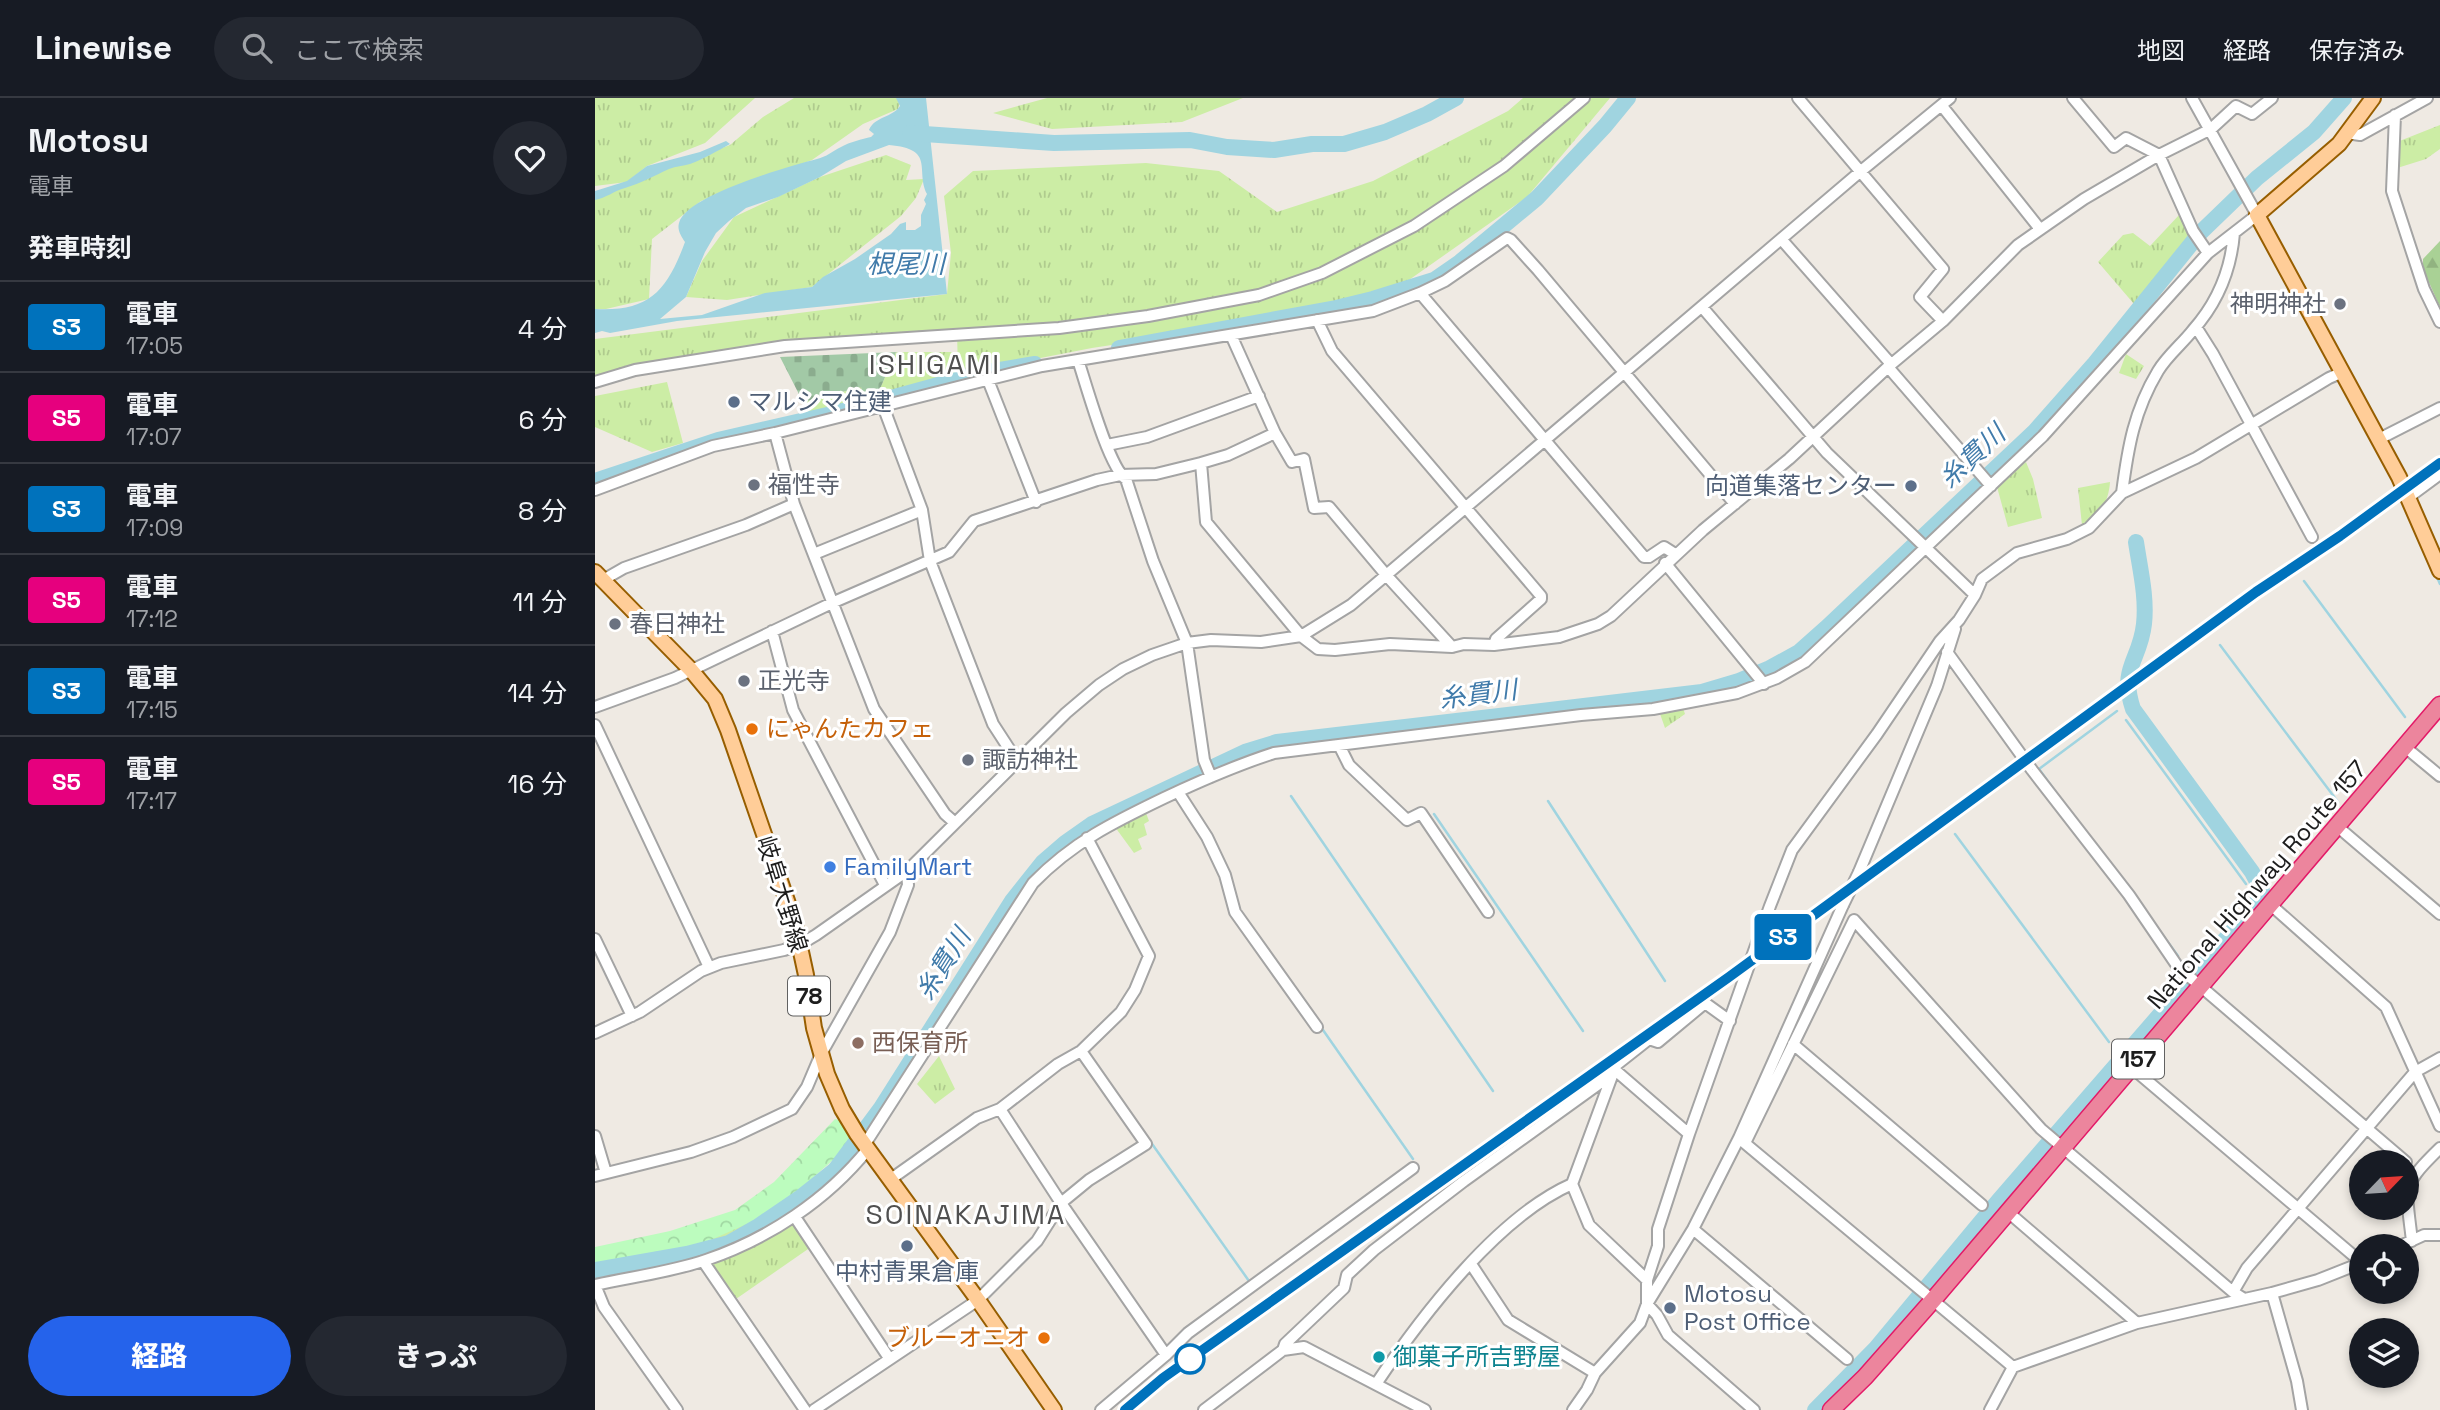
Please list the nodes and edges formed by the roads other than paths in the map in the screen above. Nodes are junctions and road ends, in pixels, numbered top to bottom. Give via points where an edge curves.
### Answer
1 (1584, 98) edge
2 (2073, 98) edge
3 (2192, 98) edge
4 (2272, 98) edge
5 (2373, 98) edge
6 (2427, 98) edge
7 (1800, 99) edge
8 (1946, 102) edge
9 (2238, 102) edge
10 (2395, 115) junction
11 (2211, 129) junction
12 (2347, 133) junction
13 (2159, 155) junction
14 (1861, 171) junction
15 (2257, 215) junction
16 (2039, 229) junction
17 (2234, 233) junction
18 (1782, 240) junction
19 (2204, 249) junction
20 (1420, 293) junction
21 (1702, 307) junction
22 (1317, 320) junction
23 (1943, 321) junction
24 (2440, 322) edge
25 (2196, 327) junction
26 (1231, 335) junction
27 (1078, 360) junction
28 (1889, 366) junction
29 (2343, 372) junction
30 (1624, 374) junction
31 (988, 380) junction
32 (595, 382) edge
33 (1259, 396) junction
34 (883, 406) junction
35 (2440, 408) edge
36 (2252, 424) junction
37 (775, 433) junction
38 (1275, 433) junction
39 (1813, 438) junction
40 (2379, 439) junction
41 (1545, 441) junction
42 (1107, 445) junction
43 (1201, 463) junction
44 (2440, 474) edge
45 (1120, 475) junction
46 (1986, 481) junction
47 (595, 490) edge
48 (2122, 494) junction
49 (2409, 497) junction
50 (1036, 502) junction
51 (793, 504) junction
52 (1735, 504) junction
53 (1466, 509) junction
54 (922, 510) junction
55 (2312, 537) dead end
56 (1921, 542) junction
57 (814, 554) junction
58 (1675, 554) junction
59 (930, 561) junction
60 (1665, 564) junction
61 (2440, 571) edge
62 (599, 576) edge
63 (1387, 576) junction
64 (1975, 594) junction
65 (834, 602) junction
66 (1959, 620) junction
67 (772, 631) junction
68 (1301, 636) junction
69 (1187, 643) junction
70 (1494, 645) junction
71 (1452, 647) junction
72 (1947, 652) junction
73 (691, 670) junction
74 (1759, 677) junction
75 (2440, 705) edge
76 (595, 707) edge
77 (595, 725) edge
78 (1339, 745) junction
79 (2405, 747) junction
80 (1017, 761) junction
81 (1209, 771) junction
82 (2440, 776) edge
83 (1178, 792) junction
84 (954, 822) junction
85 (2338, 827) junction
86 (1087, 838) junction
87 (907, 871) junction
88 (885, 885) junction
89 (2271, 905) junction
90 (1488, 912) dead end
91 (2440, 914) edge
92 (595, 939) edge
93 (799, 945) junction
94 (709, 967) junction
95 (2198, 984) junction
96 (632, 1016) junction
97 (1730, 1021) junction
98 (1317, 1027) dead end
99 (595, 1033) edge
100 (1793, 1044) junction
101 (1081, 1051) junction
102 (821, 1054) junction
103 (2440, 1058) edge
104 (2131, 1067) junction
105 (1615, 1071) junction
106 (2416, 1072) junction
107 (1000, 1109) junction
108 (2440, 1126) edge
109 (2366, 1128) junction
110 (1689, 1134) junction
111 (595, 1136) edge
112 (1742, 1140) junction
113 (867, 1146) junction
114 (2063, 1148) junction
115 (2440, 1148) edge
116 (2392, 1150) edge
117 (1413, 1168) dead end
118 (2419, 1168) edge
119 (601, 1175) edge
120 (891, 1179) junction
121 (1572, 1184) junction
122 (1061, 1203) junction
123 (1982, 1205) dead end
124 (2298, 1209) junction
125 (2008, 1212) junction
126 (795, 1217) junction
127 (1693, 1229) junction
128 (2440, 1235) edge
129 (2419, 1238) edge
130 (2349, 1252) edge
131 (703, 1262) junction
132 (1471, 1264) junction
133 (2349, 1267) edge
134 (1647, 1280) junction
135 (595, 1285) edge
136 (2233, 1292) junction
137 (2272, 1293) junction
138 (2244, 1298) junction
139 (978, 1300) junction
140 (1933, 1300) junction
141 (1647, 1304) junction
142 (2137, 1323) junction
143 (1283, 1350) junction
144 (1166, 1355) junction
145 (890, 1358) junction
146 (1847, 1359) dead end
147 (2013, 1367) junction
148 (1595, 1373) junction
149 (1376, 1384) junction
150 (677, 1410) edge
151 (805, 1410) edge
152 (814, 1410) edge
153 (1054, 1410) edge
154 (1101, 1410) edge
155 (1204, 1410) edge
156 (1425, 1410) edge
157 (1573, 1410) edge
158 (1753, 1410) edge
159 (1831, 1410) edge
160 (1990, 1410) edge
161 (2302, 1410) edge

1 - 32 street via 1504,166 1413,226 1322,273 1259,295 1059,328 785,346 635,370
2 - 13 street via 2114,147 2126,138
3 - 11 street
4 - 9 street via 2252,114
5 - 12 main road
6 - 10 street
7 - 14 street
8 - 14 street
8 - 16 street
9 - 11 street
10 - 12 street via 2360,135
10 - 24 street via 2392,191 2424,289
11 - 13 street
11 - 15 street
12 - 15 main road
13 - 16 street
13 - 19 street
14 - 18 street
14 - 23 street via 1943,269 1920,297
15 - 17 street
15 - 29 main road
16 - 23 street
17 - 19 street
17 - 25 street via 2223,287
18 - 21 street
18 - 28 street
19 - 46 street via 2063,415
20 - 22 street via 1373,311
20 - 30 street via 1507,238
20 - 41 street
21 - 30 street
21 - 39 street
22 - 26 street
22 - 53 street via 1332,351
23 - 28 street
25 - 36 street
25 - 48 street via 2160,367 2135,417
26 - 27 street
26 - 33 street
27 - 31 street
27 - 42 street
28 - 39 street
28 - 46 street
29 - 36 street
29 - 40 main road
30 - 41 street
30 - 52 street
31 - 34 street
31 - 50 street
33 - 38 street
33 - 42 street via 1147,437
34 - 37 street
34 - 54 street
35 - 40 street
36 - 48 street
36 - 55 street
37 - 47 street via 713,446
37 - 51 street
38 - 43 street
38 - 63 street via 1293,462 1304,459 1314,508 1329,507
39 - 52 street
39 - 56 street
40 - 49 main road
41 - 53 street
41 - 58 street via 1644,557 1664,547
42 - 45 street
43 - 45 street via 1156,474
43 - 68 street via 1206,522
44 - 49 street
45 - 50 street
45 - 69 street via 1126,479
46 - 56 street
48 - 64 street via 2089,528 2067,540 2017,553 1982,579
49 - 61 main road
50 - 59 street via 974,522 949,552
51 - 57 street
51 - 62 street
52 - 58 street
53 - 63 street
53 - 70 street via 1541,596
54 - 57 street
54 - 59 street
56 - 64 street
56 - 74 street via 1804,662 1784,675
57 - 65 street
58 - 60 street
59 - 65 street
59 - 80 street via 993,723
60 - 70 street via 1598,624 1559,637
60 - 74 street
62 - 73 main road, 岐阜大野線 / 78
63 - 68 street via 1351,606
63 - 71 street
64 - 66 street
65 - 67 street
65 - 84 street via 874,709
66 - 72 street
66 - 97 street via 1792,850
67 - 73 street
67 - 88 street via 793,710
68 - 69 street via 1261,642
68 - 71 street via 1318,649 1389,644
69 - 80 street via 1152,655 1098,685
69 - 81 street
70 - 71 street
72 - 95 street via 2183,971
72 - 112 street, bridge via 1859,872
73 - 76 street
73 - 93 main road, 岐阜大野線 / 78 via 715,699 729,730
74 - 78 street via 1737,693 1653,709
75 - 79 highway, National Highway Route 157 / 157
77 - 94 street
78 - 81 street via 1275,753
78 - 90 street via 1349,765 1407,820 1421,813
79 - 82 street
79 - 85 highway, National Highway Route 157 / 157
80 - 84 street
81 - 83 street
83 - 86 street
83 - 98 street via 1207,837 1235,912
84 - 87 street
85 - 89 highway, National Highway Route 157 / 157
85 - 91 street
86 - 101 street via 1149,956 1121,1012
86 - 113 street via 1033,883
87 - 88 street
87 - 102 street via 908,885 890,932
88 - 93 street
89 - 95 highway, National Highway Route 157 / 157
89 - 106 street via 2386,1007
92 - 96 street
93 - 94 street
93 - 102 main road, 岐阜大野線 / 78
94 - 96 street
95 - 104 highway, National Highway Route 157 / 157
95 - 109 street
96 - 99 street
97 - 105 street via 1705,1003 1658,1042 1649,1039 1616,1065
97 - 110 street
100 - 112 street
100 - 114 street via 1854,920
100 - 123 street
101 - 107 street
101 - 122 street via 1146,1143
102 - 113 main road, 岐阜大野線 / 78 via 842,1109
102 - 119 street via 792,1110 691,1152
103 - 106 street
104 - 114 highway, National Highway Route 157 / 157
104 - 124 street
105 - 110 street
105 - 121 street
105 - 143 street via 1374,1250
106 - 108 street
106 - 109 street
107 - 120 street via 977,1118
107 - 122 street
109 - 116 street
109 - 124 street
110 - 134 street via 1658,1229 1658,1246
111 - 119 street
112 - 127 street
112 - 140 street
113 - 120 main road, 岐阜大野線 / 78
113 - 126 street via 851,1171
114 - 125 highway, National Highway Route 157 / 157
114 - 136 street
115 - 118 street
117 - 144 street via 1188,1333
120 - 139 main road, 岐阜大野線 / 78
121 - 132 street via 1555,1191 1499,1233
121 - 134 street via 1590,1225
122 - 139 street via 1037,1241
122 - 144 street
124 - 130 street
124 - 136 street via 2247,1268
125 - 140 highway, National Highway Route 157 / 157
125 - 142 street
126 - 131 street via 744,1246
126 - 145 street
127 - 141 street
127 - 146 street
128 - 129 street
131 - 135 street
131 - 151 street
132 - 148 street via 1508,1320
132 - 149 street
133 - 137 street
134 - 141 street
135 - 150 street via 604,1307
136 - 138 street
137 - 138 street
137 - 161 street
138 - 142 street
139 - 145 street
139 - 153 main road, 岐阜大野線 / 78
140 - 147 street
140 - 159 highway, National Highway Route 157 / 157
141 - 148 street via 1640,1323
141 - 158 street via 1668,1335
142 - 147 street
143 - 149 street via 1304,1347
143 - 155 street
144 - 154 street
145 - 152 street
147 - 160 street
148 - 157 street
149 - 156 street

